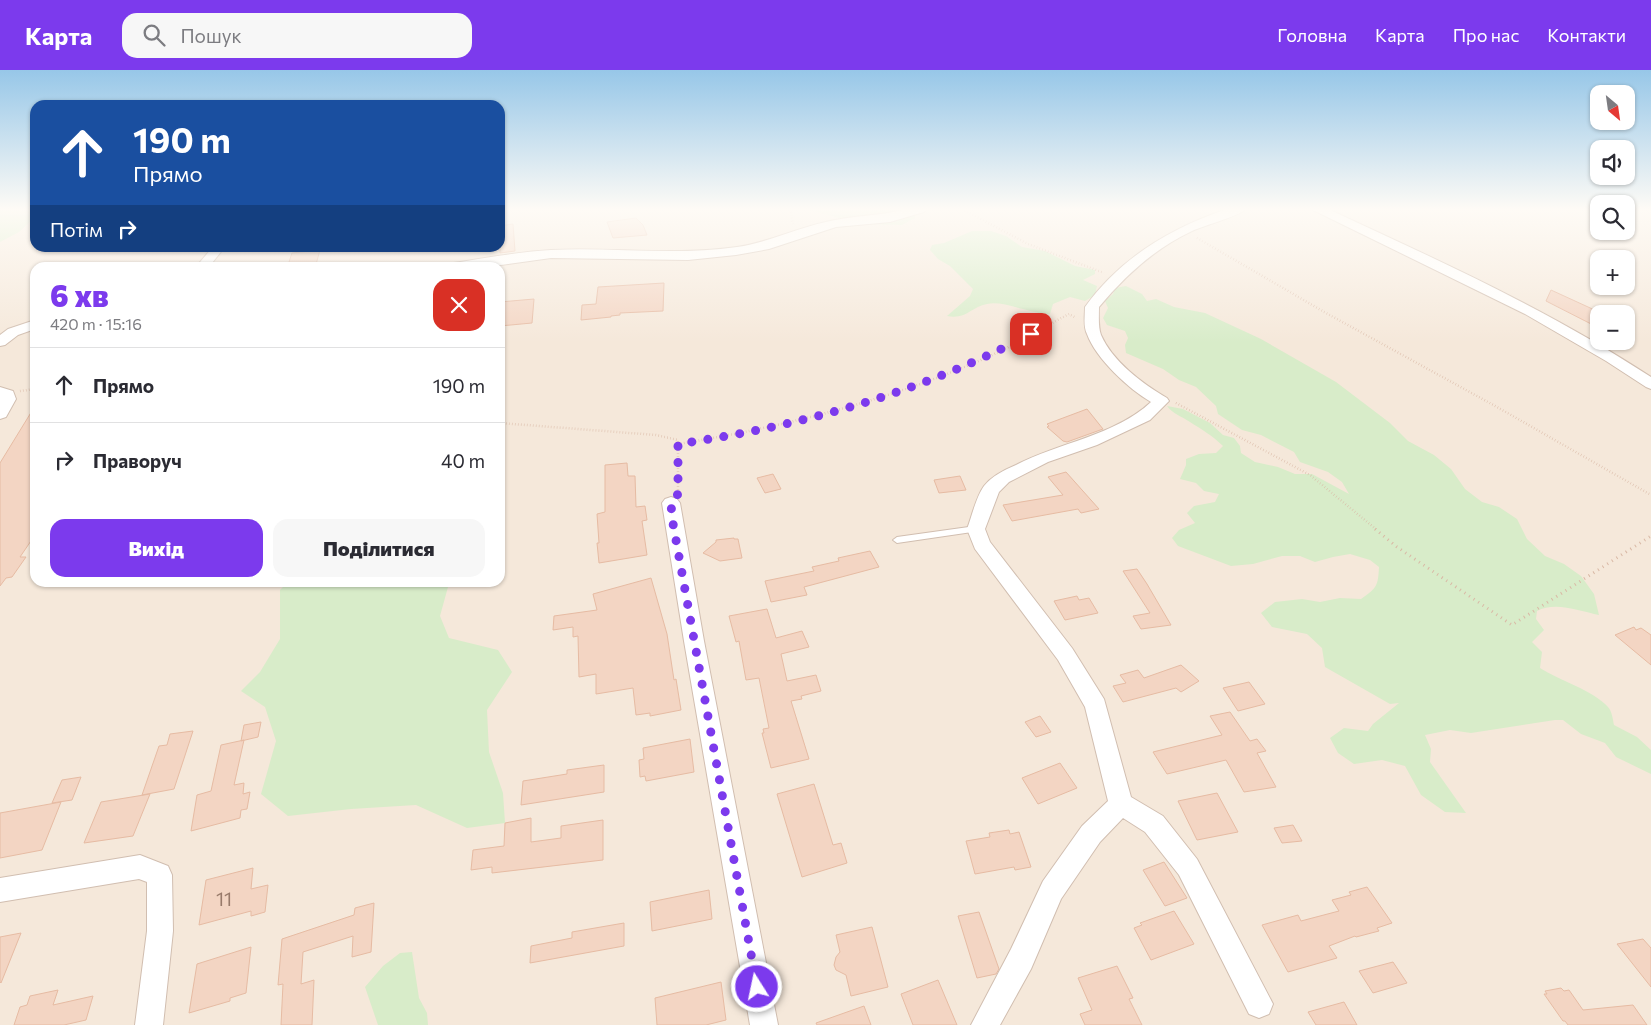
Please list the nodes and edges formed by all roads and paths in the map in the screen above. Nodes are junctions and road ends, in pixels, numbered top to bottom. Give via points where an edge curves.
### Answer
1 (717, 254) edge
2 (1053, 254) edge
3 (1147, 254) edge
4 (1225, 254) edge
5 (1410, 254) edge
6 (491, 262) edge
7 (1118, 278) junction
8 (30, 326) edge
9 (1093, 329) junction
10 (0, 342) edge
11 (1651, 384) edge
12 (0, 392) edge
13 (1161, 401) junction
14 (0, 414) edge
15 (505, 423) edge
16 (678, 444) junction
17 (1651, 495) edge
18 (671, 503) joint
19 (976, 529) junction
20 (1651, 536) edge
21 (897, 540) dead end
22 (1121, 804) junction
23 (0, 890) edge
24 (1258, 1004) dead end
25 (149, 1025) edge
26 (764, 1025) edge
27 (985, 1025) edge

1 - 6 street via 551,254
2 - 7 path
3 - 7 street
4 - 17 path via 1326,314
5 - 11 street via 1551,321
7 - 9 street via 1092,307
8 - 10 street via 13,332
9 - 13 street via 1106,352 1136,383
9 - 16 path via 1069,314 983,359 874,400 778,427
12 - 14 street via 7,394 8,399
13 - 19 street via 1144,417 1091,441 1042,458 1003,478 991,489
13 - 20 path via 1178,403 1310,475 1397,547 1512,625
15 - 16 path via 656,434 678,440
16 - 18 path via 678,494
18 - 26 street
19 - 21 lane
19 - 22 street via 982,544 1065,654 1096,704
22 - 24 street via 1154,824 1188,867
22 - 27 street via 1091,834 1052,890 1021,959
23 - 25 street via 140,867 159,875 162,906

